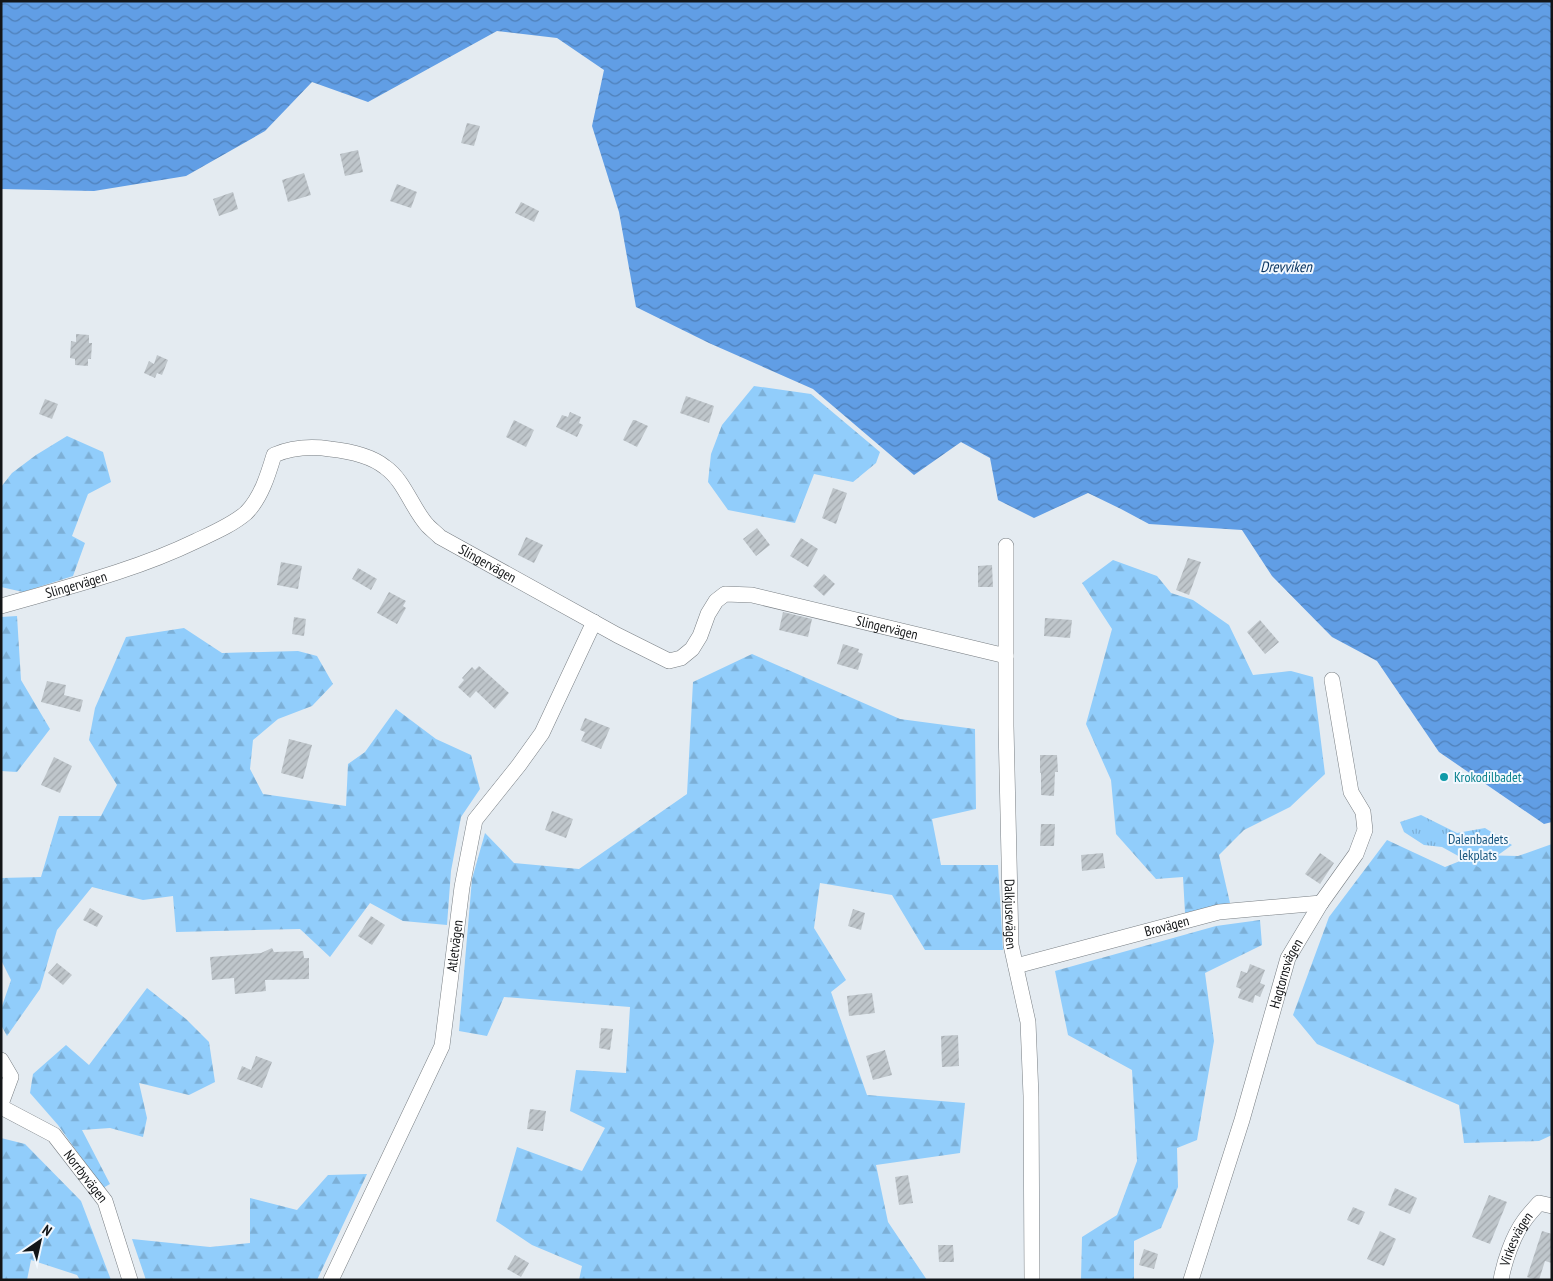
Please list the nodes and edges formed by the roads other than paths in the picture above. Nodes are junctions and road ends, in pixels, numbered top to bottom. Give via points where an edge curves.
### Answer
1 (1006, 546) dead end
2 (1, 606) edge
3 (594, 622) junction
4 (1006, 656) junction
5 (1332, 680) dead end
6 (1321, 903) junction
7 (1016, 966) junction
8 (1, 1060) edge
9 (1, 1106) edge
10 (1546, 1205) edge
11 (130, 1280) edge
12 (331, 1280) edge
13 (1032, 1280) edge
14 (1191, 1280) edge
15 (1501, 1280) edge

1 - 4 street, Dalkjusevägen
2 - 3 street, Slingervägen via 164,556 215,532 247,511 262,489 274,455 301,447 349,451 386,467 428,526 440,537
3 - 4 street, Slingervägen via 669,661 681,658 692,649 708,614 721,597 725,594 752,595
3 - 12 street, Atletvägen via 542,733 475,820 462,887 442,1046
4 - 7 street, Dalkjusevägen via 1011,944
5 - 6 street, Hagtornsvägen via 1352,792 1363,812 1365,830 1356,854
6 - 7 street, Brovägen via 1219,912
6 - 14 street, Hagtornsvägen via 1288,958 1242,1120
7 - 13 street, Dalkjusevägen via 1028,1022
8 - 9 street via 11,1077
9 - 11 street, Norrbyvägen via 54,1135 105,1201
10 - 15 street, Virkesvägen via 1523,1222

